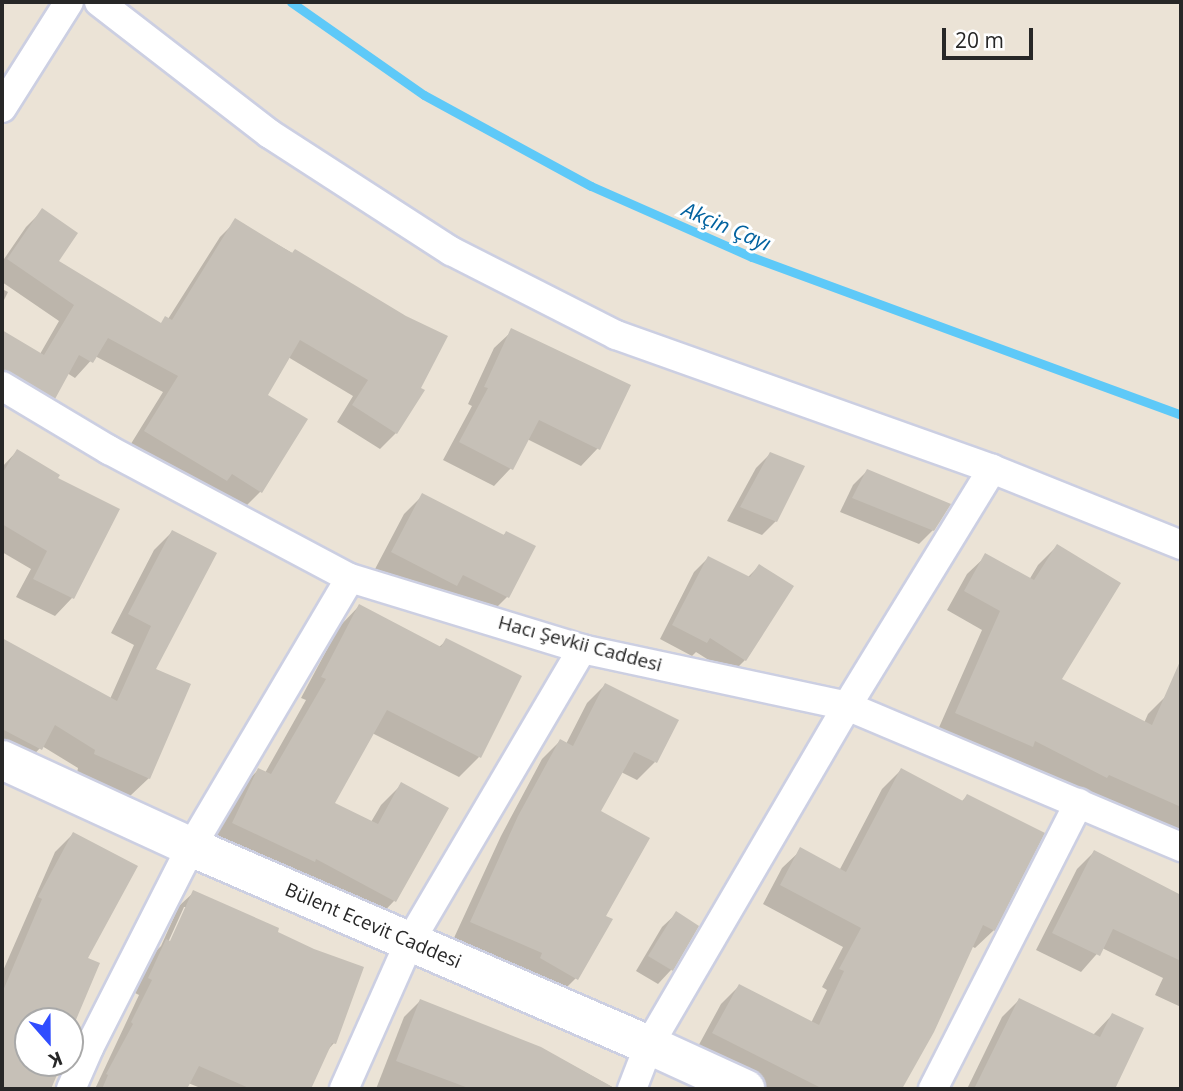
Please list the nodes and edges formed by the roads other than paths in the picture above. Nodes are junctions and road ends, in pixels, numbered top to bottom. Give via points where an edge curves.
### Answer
1 (69, 2) edge
2 (99, 2) edge
3 (2, 108) edge
4 (2, 386) edge
5 (992, 469) junction
6 (1181, 545) edge
7 (350, 578) junction
8 (582, 649) junction
9 (847, 706) junction
10 (2, 760) edge
11 (1079, 803) junction
12 (191, 847) junction
13 (1181, 847) edge
14 (409, 943) junction
15 (649, 1045) junction
16 (71, 1089) edge
17 (344, 1089) edge
18 (632, 1089) edge
19 (745, 1089) edge
20 (933, 1089) edge

1 - 3 street
2 - 5 street via 270,134 452,251 616,335
4 - 7 street, Hacı Şevkii Caddesi via 109,450
5 - 6 street
5 - 9 street
7 - 8 street, Hacı Şevkii Caddesi
7 - 12 street
8 - 9 street, Hacı Şevkii Caddesi
8 - 14 street
9 - 11 street, Hacı Şevkii Caddesi
9 - 15 street
10 - 12 main road, Bülent Ecevit Caddesi
11 - 13 street, Hacı Şevkii Caddesi
11 - 20 street
12 - 14 main road, Bülent Ecevit Caddesi
12 - 16 street
14 - 15 main road, Bülent Ecevit Caddesi
14 - 17 street
15 - 18 street
15 - 19 main road, Bülent Ecevit Caddesi

